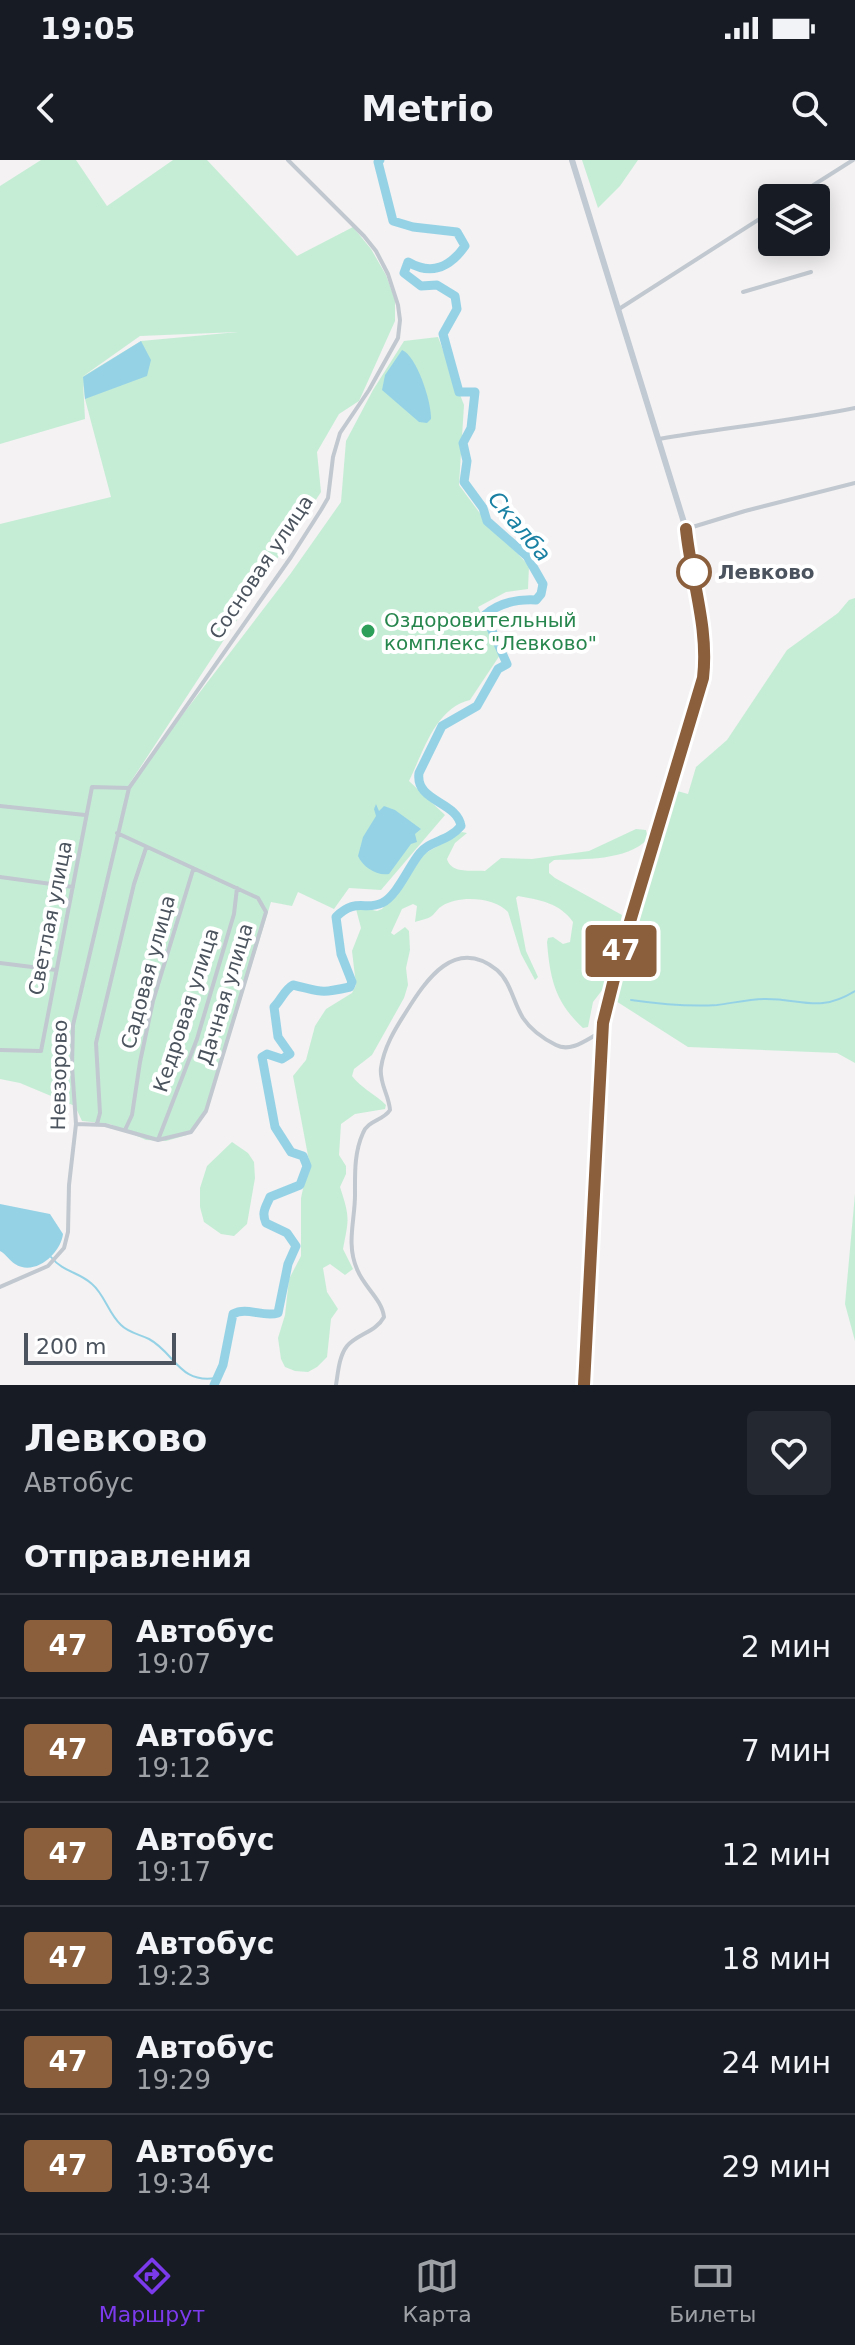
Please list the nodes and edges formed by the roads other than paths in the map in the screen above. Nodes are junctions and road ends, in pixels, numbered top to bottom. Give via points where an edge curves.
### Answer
1 (288, 160) edge
2 (572, 160) edge
3 (853, 160) edge
4 (815, 184) edge
5 (758, 220) edge
6 (811, 272) dead end
7 (743, 292) dead end
8 (619, 309) junction
9 (855, 408) edge
10 (659, 439) junction
11 (855, 483) edge
12 (686, 529) junction
13 (130, 785) junction
14 (0, 806) edge
15 (86, 815) junction
16 (117, 833) junction
17 (146, 848) junction
18 (193, 869) junction
19 (0, 877) edge
20 (73, 887) junction
21 (237, 888) junction
22 (0, 963) edge
23 (56, 970) junction
24 (601, 1032) junction
25 (0, 1050) edge
26 (76, 1124) junction
27 (97, 1124) junction
28 (125, 1130) junction
29 (158, 1140) junction
30 (0, 1287) edge
31 (336, 1385) edge
32 (584, 1385) edge

1 - 13 street, Сосновая улица via 376,251 398,305 398,338 340,433 328,498
2 - 8 street
3 - 4 street
5 - 8 street
6 - 7 street
8 - 10 street
9 - 10 street
10 - 12 street
11 - 12 street
12 - 24 street via 704,630 703,678
13 - 15 street, Светлая улица via 92,787
13 - 16 street, Невзорово
14 - 15 street
15 - 20 street, Светлая улица
16 - 17 street, Дачная улица
16 - 26 street, Невзорово via 73,1025
17 - 18 street, Дачная улица
17 - 27 street via 96,1043
18 - 21 street, Дачная улица
18 - 28 street, Садовая улица via 153,1001
19 - 20 street
20 - 23 street, Светлая улица
21 - 29 street, Кедровая улица via 197,1039
21 - 29 street, Дачная улица via 258,898 266,912 206,1111 191,1132
22 - 23 street
23 - 25 street, Светлая улица via 41,1051
24 - 31 street via 571,1048 552,1043 524,1019 501,974 480,961 448,962 428,979 385,1051 381,1071 390,1110 363,1132 355,1169 352,1254 384,1317 348,1344
24 - 32 street
26 - 27 street
26 - 30 street, Невзорово via 64,1248 48,1266
27 - 28 street
28 - 29 street

